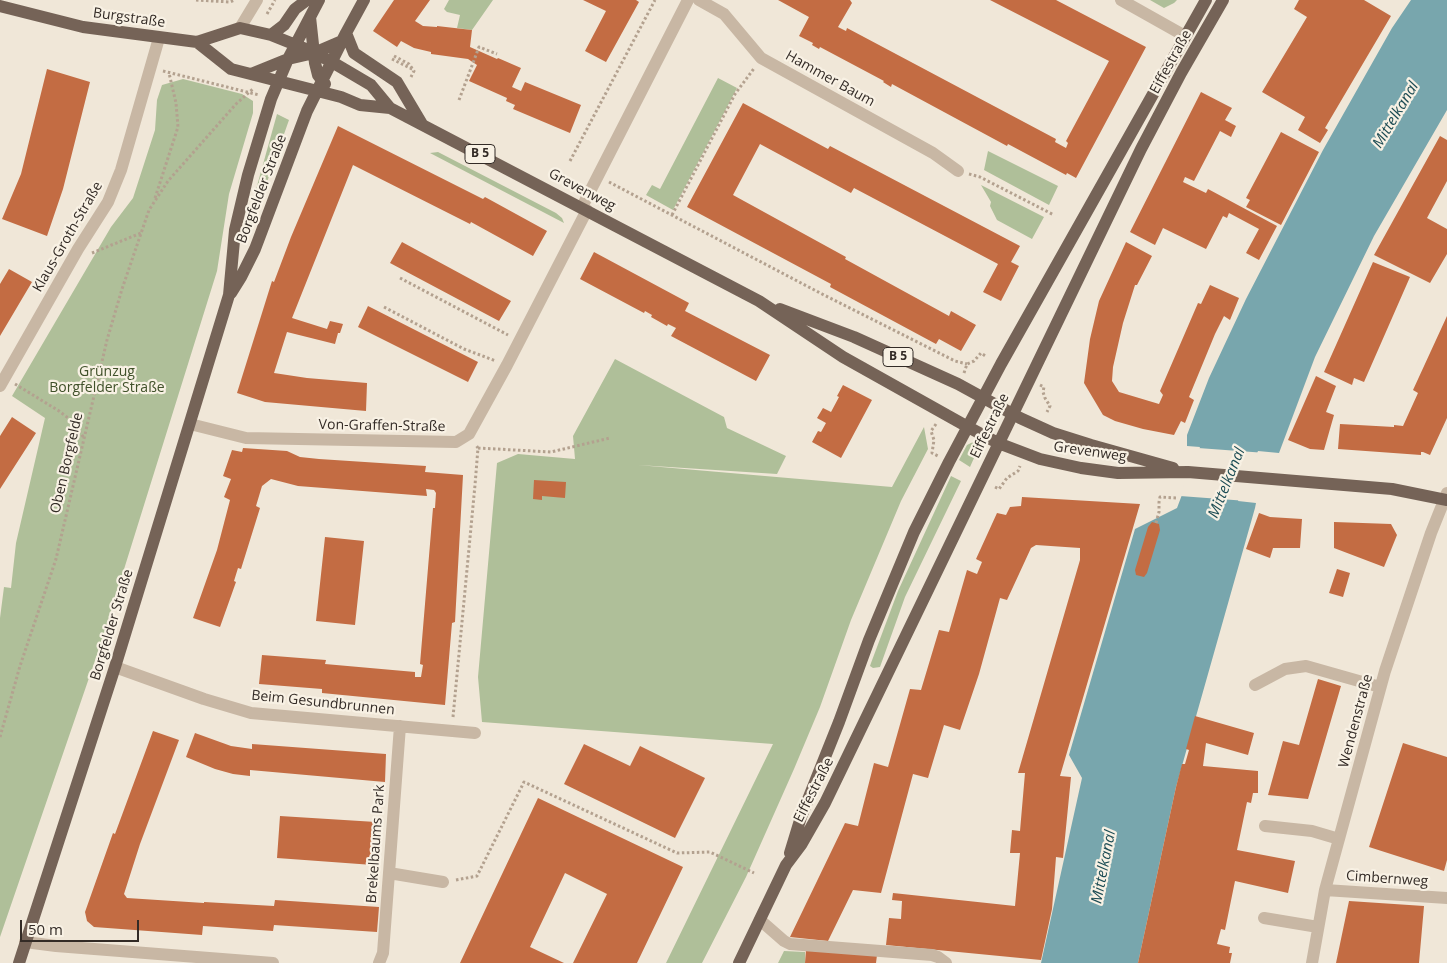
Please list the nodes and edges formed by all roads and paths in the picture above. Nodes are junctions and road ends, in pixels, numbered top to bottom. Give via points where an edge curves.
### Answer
1 (196, 0) edge
2 (235, 0) edge
3 (258, 0) edge
4 (275, 0) edge
5 (307, 0) edge
6 (319, 0) edge
7 (364, 0) edge
8 (655, 0) edge
9 (688, 0) edge
10 (699, 0) edge
11 (1122, 0) edge
12 (1206, 0) edge
13 (1224, 0) edge
14 (217, 1) edge
15 (0, 6) edge
16 (267, 14) dead end
17 (310, 17) junction
18 (240, 28) junction
19 (271, 35) junction
20 (1184, 36) junction
21 (344, 37) junction
22 (159, 38) junction
23 (197, 42) junction
24 (295, 44) junction
25 (314, 52) junction
26 (497, 54) dead end
27 (393, 58) dead end
28 (761, 58) junction
29 (288, 59) junction
30 (332, 62) junction
31 (251, 74) junction
32 (411, 77) dead end
33 (278, 81) junction
34 (319, 86) junction
35 (247, 92) junction
36 (254, 94) dead end
37 (459, 100) dead end
38 (390, 108) junction
39 (422, 124) junction
40 (570, 161) dead end
41 (958, 171) joint
42 (598, 176) junction
43 (154, 200) junction
44 (585, 208) junction
45 (672, 215) junction
46 (1054, 215) dead end
47 (141, 232) junction
48 (78, 249) junction
49 (400, 278) dead end
50 (229, 295) junction
51 (759, 301) junction
52 (384, 307) dead end
53 (519, 341) junction
54 (987, 357) dead end
55 (966, 364) junction
56 (507, 365) junction
57 (964, 374) dead end
58 (2, 382) edge
59 (1038, 384) dead end
60 (983, 398) junction
61 (1047, 412) dead end
62 (1012, 414) junction
63 (190, 424) junction
64 (936, 424) dead end
65 (968, 427) junction
66 (610, 438) dead end
67 (84, 439) junction
68 (998, 443) junction
69 (941, 458) dead end
70 (1022, 464) dead end
71 (1188, 472) junction
72 (995, 487) dead end
73 (1177, 496) dead end
74 (1446, 498) edge
75 (1156, 523) dead end
76 (115, 667) junction
77 (1255, 685) dead end
78 (1380, 688) junction
79 (454, 708) dead end
80 (400, 726) junction
81 (475, 733) dead end
82 (0, 737) edge
83 (1265, 826) dead end
84 (1339, 839) junction
85 (786, 866) junction
86 (389, 873) junction
87 (754, 873) dead end
88 (443, 882) joint
89 (1325, 890) junction
90 (1447, 898) edge
91 (1264, 918) dead end
92 (760, 920) junction
93 (1318, 927) junction
94 (25, 942) junction
95 (383, 961) edge
96 (19, 963) edge
97 (273, 963) edge
98 (739, 963) edge
99 (946, 963) edge
100 (1312, 963) edge

1 - 14 path
2 - 14 path
3 - 18 street
4 - 16 path
5 - 19 main road via 295,8 284,25
6 - 17 main road, Borgfelder Straße
7 - 21 main road, Borgfelder Straße
8 - 40 path
9 - 42 street
10 - 28 street, Hammer Baum via 724,14
11 - 20 street
12 - 20 main road, Eiffestraße
13 - 62 main road, Eiffestraße via 1141,149
15 - 22 main road, Burgstraße via 84,27
17 - 24 main road, Borgfelder Straße
17 - 25 main road
18 - 19 main road, B 5
18 - 23 main road, Burgstraße
19 - 24 main road, B 5
20 - 60 main road, Eiffestraße
21 - 25 main road
21 - 30 main road, Borgfelder Straße
21 - 39 main road via 354,53 397,82
22 - 23 main road, Burgstraße
22 - 48 street, Klaus-Groth-Straße via 121,170 108,202
23 - 31 main road via 230,69
24 - 25 main road, Grevenweg / B 5
24 - 29 main road, Borgfelder Straße
25 - 29 main road
25 - 30 main road, Grevenweg / B 5
25 - 34 main road
26 - 37 path via 479,47
27 - 32 path via 409,64 414,70
28 - 41 street, Hammer Baum via 933,153
28 - 45 path via 735,94
29 - 31 main road
29 - 33 main road, Borgfelder Straße
30 - 34 main road, Borgfelder Straße
30 - 38 main road, Grevenweg / B 5 via 371,85
31 - 33 main road
33 - 34 main road
33 - 50 main road, Borgfelder Straße via 248,175 235,230
34 - 38 main road, Grevenweg / B 5 via 360,105
34 - 50 main road, Borgfelder Straße via 255,249
35 - 36 path
35 - 43 path, Oben Borgfelde
35 - 43 path via 167,72 176,103 178,127
38 - 39 main road, Grevenweg / B 5
39 - 44 main road, Grevenweg / B 5
41 - 46 path via 980,177
42 - 44 street
42 - 45 path
43 - 47 path, Oben Borgfelde
44 - 51 main road, Grevenweg / B 5
44 - 53 street, Von-Graffen-Straße
45 - 55 path
47 - 48 path via 89,254
47 - 67 path, Oben Borgfelde via 107,340
48 - 58 street, Klaus-Groth-Straße
49 - 53 path
50 - 63 main road, Borgfelder Straße
51 - 60 main road, Grevenweg / B 5 via 854,337
51 - 65 main road, Grevenweg / B 5 via 843,357
52 - 56 path via 464,349
53 - 56 street, Von-Graffen-Straße
54 - 55 path via 981,353
55 - 57 path
56 - 63 street, Von-Graffen-Straße via 469,434 456,442 246,438
58 - 67 path via 72,420
59 - 61 path via 1044,387 1050,406
60 - 62 main road, Grevenweg / B 5
60 - 65 main road, Eiffestraße
62 - 68 main road, Eiffestraße
62 - 71 main road, Grevenweg via 1091,446
63 - 76 main road, Borgfelder Straße
64 - 69 path via 931,431 934,440 932,453
65 - 68 main road, Grevenweg / B 5
65 - 85 main road, Eiffestraße via 914,532 868,640 801,817
66 - 79 path via 551,452 478,448
67 - 82 path, Oben Borgfelde via 56,559
68 - 71 main road, Grevenweg via 1040,459 1081,468 1118,473
68 - 85 main road, Eiffestraße via 825,803
70 - 72 path via 999,489
71 - 74 main road, Grevenweg via 1392,489
73 - 75 path via 1160,497
74 - 78 street, Wendenstraße via 1428,542
76 - 80 street, Beim Gesundbrunnen via 251,712
76 - 94 main road, Borgfelder Straße
77 - 78 street via 1285,669 1306,666
78 - 84 street, Wendenstraße
80 - 81 street, Beim Gesundbrunnen
80 - 86 street, Brekelbaums Park
83 - 84 street via 1312,831
84 - 89 street, Wendenstraße
85 - 92 main road, Eiffestraße
86 - 88 street
86 - 95 street, Brekelbaums Park
87 - 88 path via 710,852 677,853 524,782 477,876
89 - 90 street, Cimbernweg
89 - 93 street, Wendenstraße
91 - 93 street
92 - 98 main road, Eiffestraße
92 - 99 street via 790,944 932,955
93 - 100 street, Wendenstraße
94 - 96 main road, Borgfelder Straße
94 - 97 street

